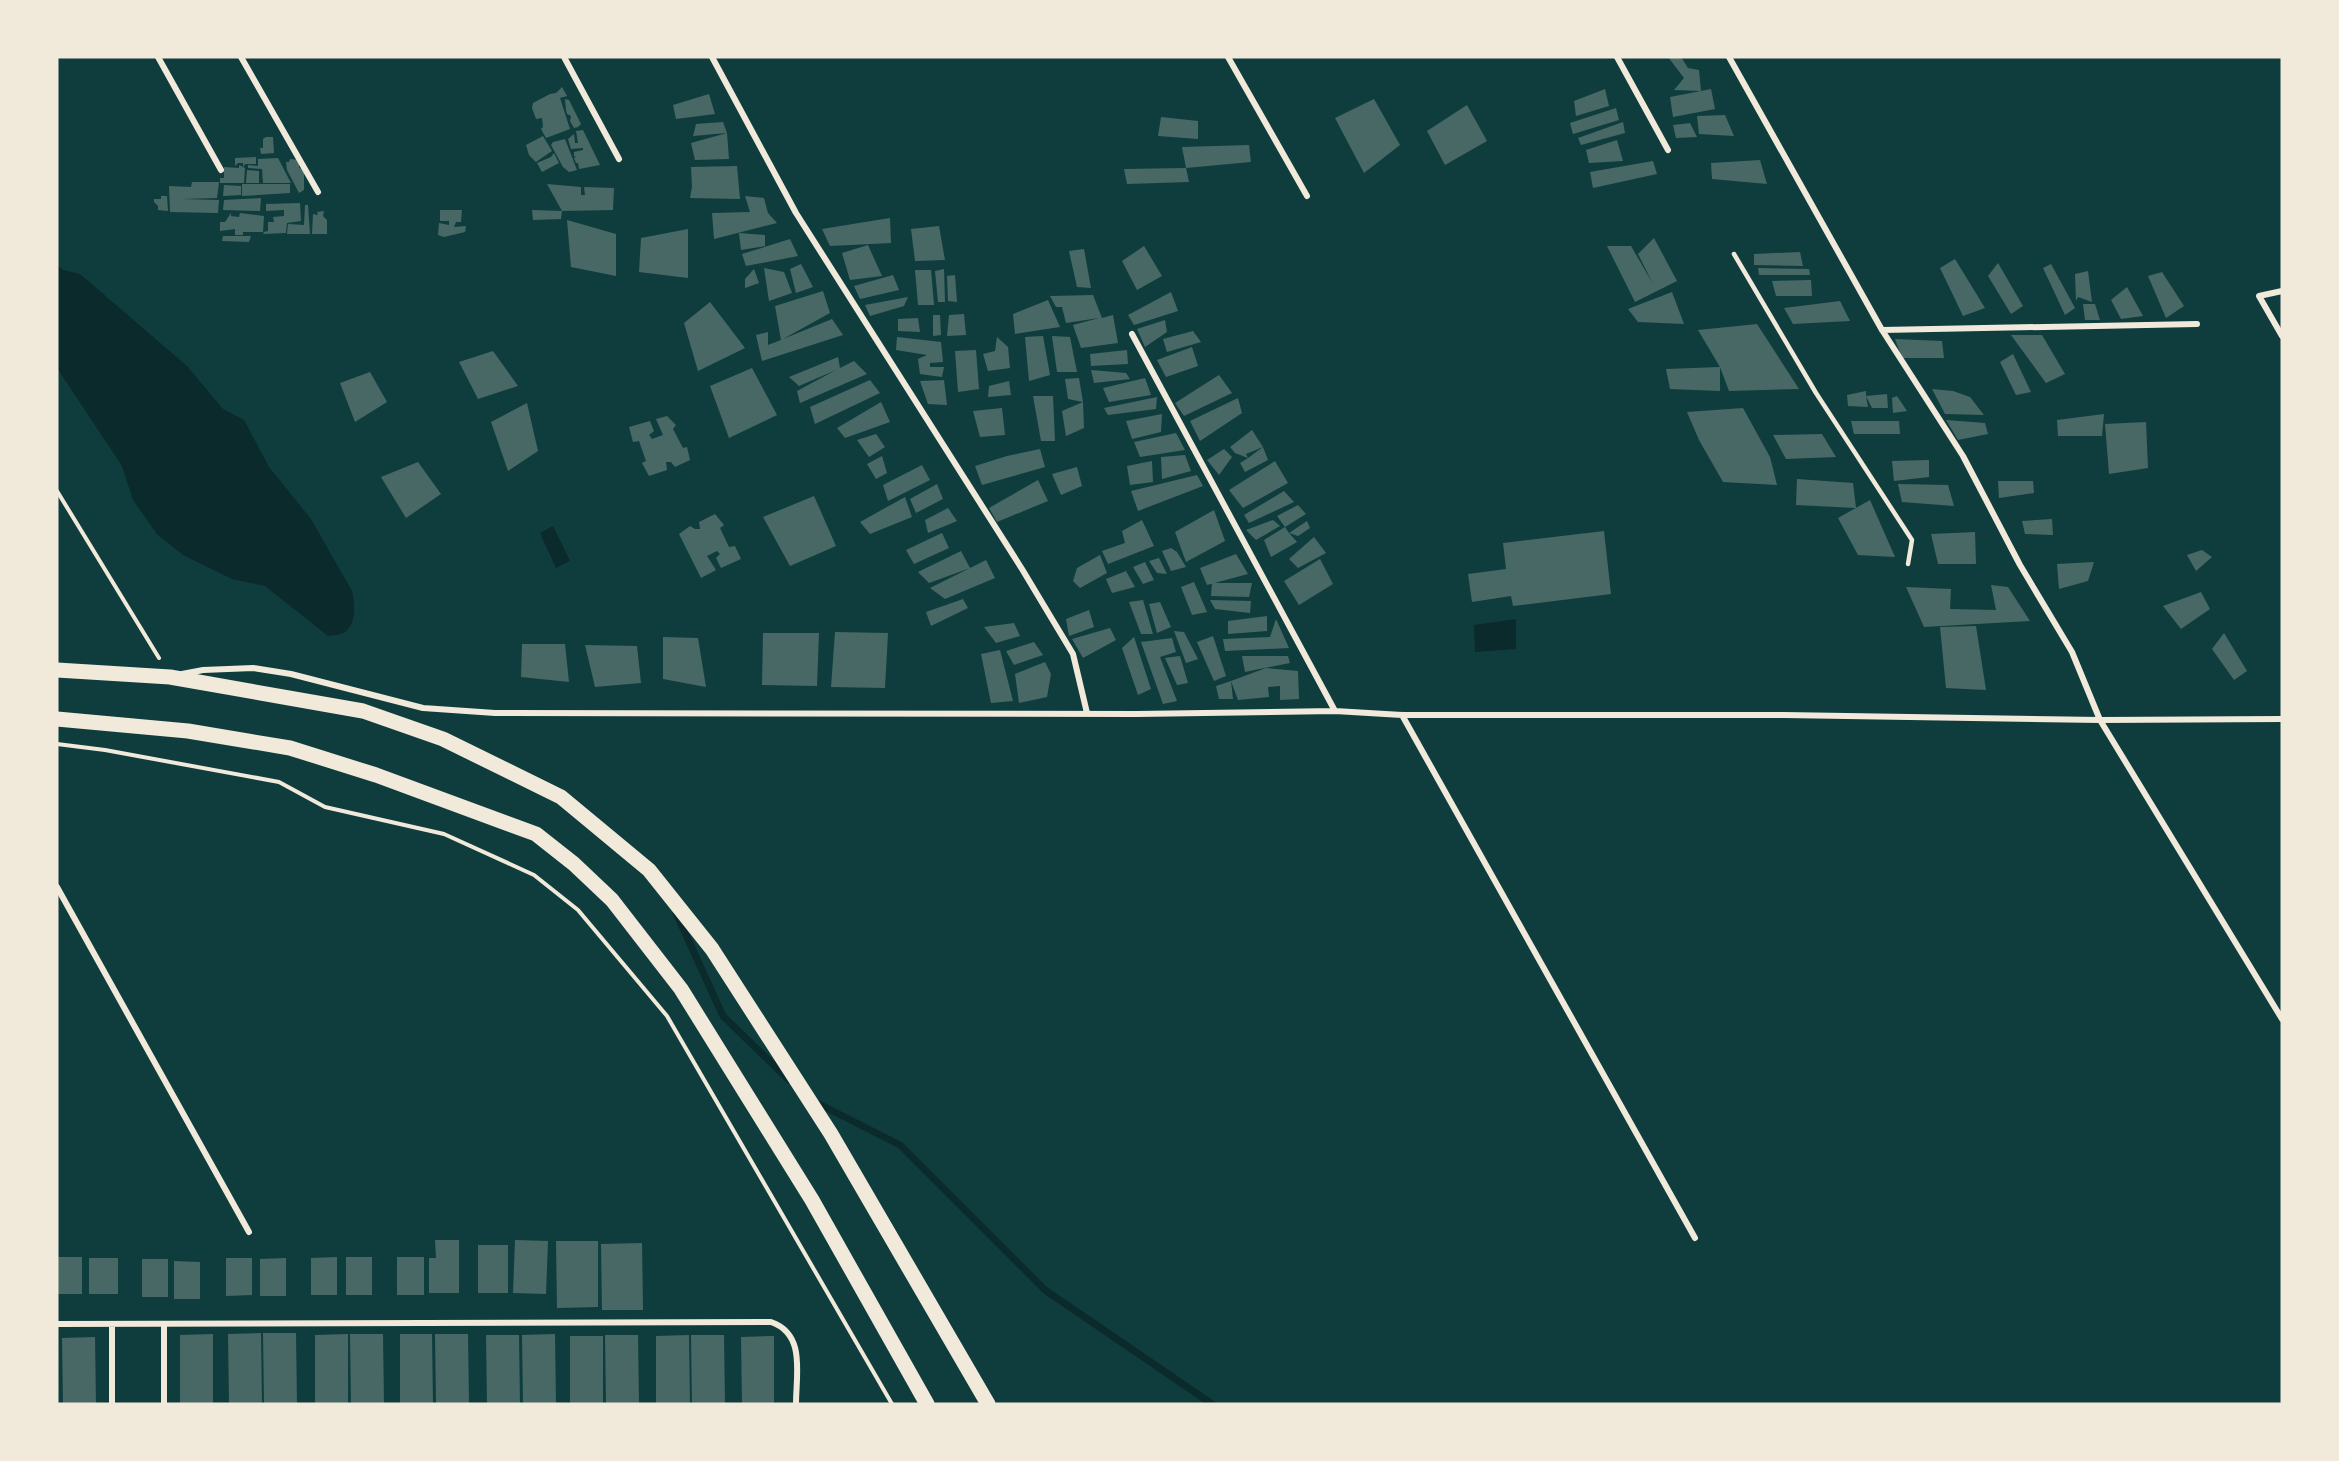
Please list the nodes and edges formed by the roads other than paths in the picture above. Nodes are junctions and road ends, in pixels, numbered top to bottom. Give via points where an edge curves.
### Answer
1 (158, 57) edge
2 (241, 57) edge
3 (564, 57) edge
4 (712, 57) edge
5 (1228, 57) edge
6 (1617, 57) edge
7 (1729, 57) edge
8 (1668, 150) dead end
9 (619, 159) dead end
10 (221, 170) dead end
11 (318, 192) dead end
12 (1307, 195) dead end
13 (1734, 254) dead end
14 (2282, 291) edge
15 (2197, 324) dead end
16 (1882, 330) junction
17 (1132, 334) dead end
18 (2282, 336) edge
19 (1908, 564) dead end
20 (57, 670) edge
21 (170, 677) junction
22 (1335, 711) junction
23 (1086, 713) junction
24 (1402, 714) junction
25 (57, 719) edge
26 (2282, 719) edge
27 (2100, 720) junction
28 (57, 888) edge
29 (2282, 1019) edge
30 (249, 1232) dead end
31 (1695, 1238) dead end
32 (57, 1324) edge
33 (164, 1324) junction
34 (112, 1325) junction
35 (112, 1404) edge
36 (164, 1404) edge
37 (796, 1404) edge
38 (927, 1404) edge
39 (988, 1404) edge

1 - 10 street
2 - 11 street
3 - 9 street
4 - 23 street via 796,213 1073,654
5 - 12 street
6 - 8 street
7 - 16 street
13 - 19 lane via 1816,393 1912,540
14 - 18 street via 2259,296
15 - 16 street
16 - 27 street via 1963,456 2020,565 2073,652
17 - 22 street
20 - 21 main road
21 - 23 street via 203,670 253,668 423,708 495,712
21 - 39 main road via 363,711 443,739 561,796 649,870 712,950 831,1134
22 - 23 street
22 - 24 street
24 - 27 street
24 - 31 street
25 - 38 main road via 188,730 290,748 536,834 612,900 681,989 812,1200
26 - 27 street
27 - 29 street
28 - 30 street
32 - 34 street
33 - 34 street
33 - 36 street
33 - 37 street via 771,1322 786,1329 796,1347
34 - 35 street

